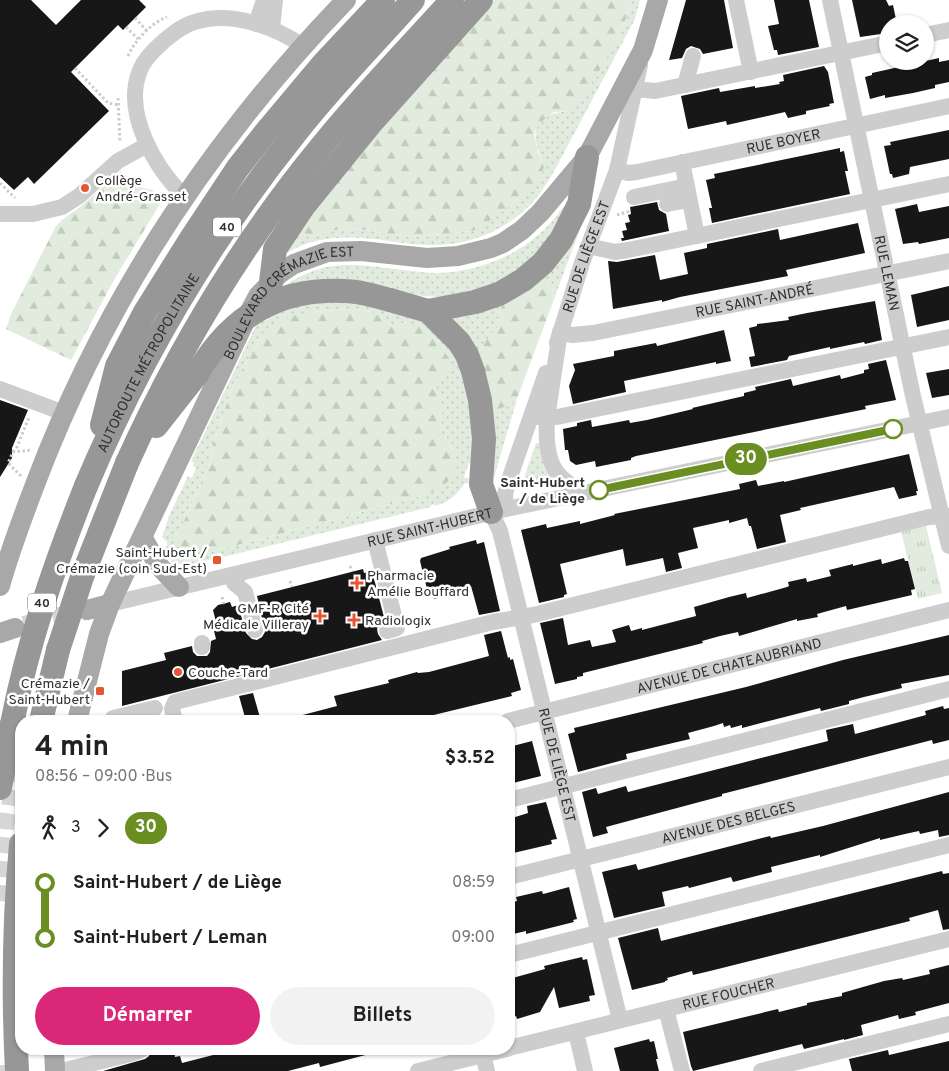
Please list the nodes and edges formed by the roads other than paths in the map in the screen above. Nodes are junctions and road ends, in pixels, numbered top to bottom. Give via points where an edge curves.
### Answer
1 (264, 0) edge
2 (275, 0) edge
3 (346, 0) edge
4 (383, 0) edge
5 (413, 0) edge
6 (452, 0) edge
7 (481, 0) edge
8 (658, 0) edge
9 (736, 0) edge
10 (830, 0) edge
11 (256, 24) junction
12 (272, 29) junction
13 (949, 30) edge
14 (934, 33) edge
15 (879, 45) edge
16 (303, 46) junction
17 (643, 50) junction
18 (841, 53) junction
19 (693, 56) dead end
20 (751, 72) junction
21 (685, 85) junction
22 (635, 89) junction
23 (949, 106) edge
24 (857, 126) junction
25 (148, 145) junction
26 (587, 157) junction
27 (682, 162) junction
28 (617, 170) junction
29 (949, 184) edge
30 (688, 193) junction
31 (873, 200) junction
32 (180, 203) junction
33 (632, 204) road end
34 (667, 204) dead end
35 (0, 214) edge
36 (191, 222) dead end
37 (697, 236) junction
38 (588, 246) junction
39 (949, 261) edge
40 (887, 274) junction
41 (271, 282) junction
42 (428, 311) junction
43 (560, 332) junction
44 (949, 337) edge
45 (903, 347) junction
46 (0, 389) edge
47 (64, 413) junction
48 (539, 417) junction
49 (949, 417) edge
50 (920, 423) junction
51 (127, 463) junction
52 (86, 486) junction
53 (583, 493) junction
54 (498, 510) junction
55 (946, 517) edge
56 (142, 538) junction
57 (375, 540) junction
58 (949, 546) edge
59 (240, 573) junction
60 (0, 586) edge
61 (178, 588) junction
62 (110, 604) junction
63 (87, 610) tunnel mouth
64 (949, 610) edge
65 (520, 618) junction
66 (0, 628) edge
67 (255, 630) dead end
68 (387, 631) dead end
69 (0, 633) edge
70 (949, 689) edge
71 (154, 708) dead end
72 (544, 712) junction
73 (43, 715) edge
74 (79, 715) edge
75 (125, 715) edge
76 (174, 715) edge
77 (515, 719) edge
78 (949, 766) edge
79 (562, 787) junction
80 (0, 788) tunnel mouth
81 (515, 799) edge
82 (949, 846) edge
83 (580, 859) junction
84 (515, 875) edge
85 (599, 933) junction
86 (949, 938) edge
87 (15, 943) edge
88 (515, 954) edge
89 (15, 997) edge
90 (666, 1009) junction
91 (620, 1020) junction
92 (949, 1024) edge
93 (576, 1032) junction
94 (515, 1046) edge
95 (17, 1055) edge
96 (54, 1055) edge
97 (127, 1055) edge
98 (483, 1055) joint
99 (17, 1071) edge
100 (55, 1071) edge
101 (61, 1071) edge
102 (418, 1071) edge
103 (487, 1071) edge
104 (585, 1071) edge
105 (682, 1071) edge
106 (761, 1071) edge

1 - 11 street
2 - 12 street
3 - 16 main road
4 - 52 highway via 266,132 181,253 116,366
5 - 52 highway, AUTOROUTE MÉTROPOLITAINE / 40 via 313,111 241,206 156,341 115,420
6 - 51 highway, AUTOROUTE MÉTROPOLITAINE / 40 via 321,147 262,225 219,289 152,410
7 - 41 highway via 372,122 303,207 275,249
8 - 17 main road, RUE DE LIÈGE EST
9 - 20 street
10 - 18 street, RUE LEMAN
11 - 12 street
11 - 25 street via 229,19 198,20 180,28 153,52 138,74 135,93
12 - 16 street
13 - 14 street
15 - 18 street
16 - 32 main road via 250,108
17 - 22 street, RUE DE LIÈGE EST
17 - 26 main road, BOULEVARD CRÉMAZIE EST
18 - 20 street
18 - 24 street, RUE LEMAN
19 - 21 street
20 - 21 street
21 - 22 street via 650,92
22 - 28 street, RUE DE LIÈGE EST
23 - 24 street, RUE BOYER
24 - 27 street, RUE BOYER
24 - 31 street, RUE LEMAN
25 - 32 street via 174,186
25 - 35 street via 118,161 62,207 34,214
26 - 41 main road, BOULEVARD CRÉMAZIE EST via 531,222 492,248 443,258 352,250 327,252 294,264
26 - 42 highway via 579,204 561,240 543,263 499,294
27 - 28 street, RUE BOYER via 628,173
27 - 30 street
28 - 38 street, RUE DE LIÈGE EST
29 - 31 street
30 - 33 street
30 - 34 street
30 - 37 street
31 - 37 street
31 - 40 street, RUE LEMAN
32 - 36 street
32 - 47 main road via 93,350
37 - 38 street via 615,252
38 - 43 street, RUE DE LIÈGE EST
39 - 40 street, RUE SAINT-ANDRÉ
40 - 43 street, RUE SAINT-ANDRÉ via 593,333 572,335
40 - 45 street, RUE LEMAN
41 - 56 main road, BOULEVARD CRÉMAZIE EST via 249,313
42 - 51 highway, bridge via 341,290 309,292 260,308 234,326 214,347 197,374
42 - 54 highway via 459,342 473,371 483,426 482,484
43 - 48 street, RUE DE LIÈGE EST
44 - 45 street
45 - 48 street via 557,417
45 - 50 street, RUE LEMAN
46 - 47 street
47 - 60 main road via 20,524
48 - 53 street via 551,462 562,478
48 - 54 street, RUE DE LIÈGE EST
49 - 50 street, RUE SAINT-HUBERT
50 - 53 street, RUE SAINT-HUBERT
50 - 55 street, RUE LEMAN
51 - 73 highway, AUTOROUTE MÉTROPOLITAINE / 40, bridge via 67,618
52 - 80 highway, AUTOROUTE MÉTROPOLITAINE / 40, bridge via 32,638
53 - 54 street, RUE SAINT-HUBERT
54 - 57 street, RUE SAINT-HUBERT
54 - 65 street, RUE DE LIÈGE EST
55 - 58 street, RUE LEMAN
55 - 65 street via 914,520
56 - 61 main road via 158,565
56 - 62 main road, BOULEVARD CRÉMAZIE EST
57 - 59 street, RUE SAINT-HUBERT
57 - 68 street via 397,628
59 - 61 street, RUE SAINT-HUBERT
59 - 67 street via 234,583 245,592
61 - 62 street, RUE SAINT-HUBERT
62 - 63 main road, RUE SAINT-HUBERT
62 - 74 main road, BOULEVARD CRÉMAZIE EST
64 - 72 street, AVENUE DE CHATEAUBRIAND
65 - 72 street, RUE DE LIÈGE EST
65 - 76 street via 179,701 172,706
66 - 69 main road via 16,628
70 - 79 street
71 - 75 street
72 - 77 street, AVENUE DE CHATEAUBRIAND
72 - 79 street, RUE DE LIÈGE EST
78 - 83 street, AVENUE DES BELGES
79 - 81 street
79 - 83 street, RUE DE LIÈGE EST
82 - 85 street
83 - 84 street, AVENUE DES BELGES
83 - 85 street, RUE DE LIÈGE EST
85 - 88 street
85 - 91 street, RUE DE LIÈGE EST
86 - 90 street, RUE FOUCHER
87 - 89 highway
90 - 91 street, RUE FOUCHER
90 - 105 street
91 - 93 street, RUE FOUCHER
92 - 106 street
93 - 94 street, RUE FOUCHER
93 - 104 street
95 - 99 highway
96 - 100 main road
97 - 101 street
98 - 102 street, RUE FOUCHER
98 - 103 street

